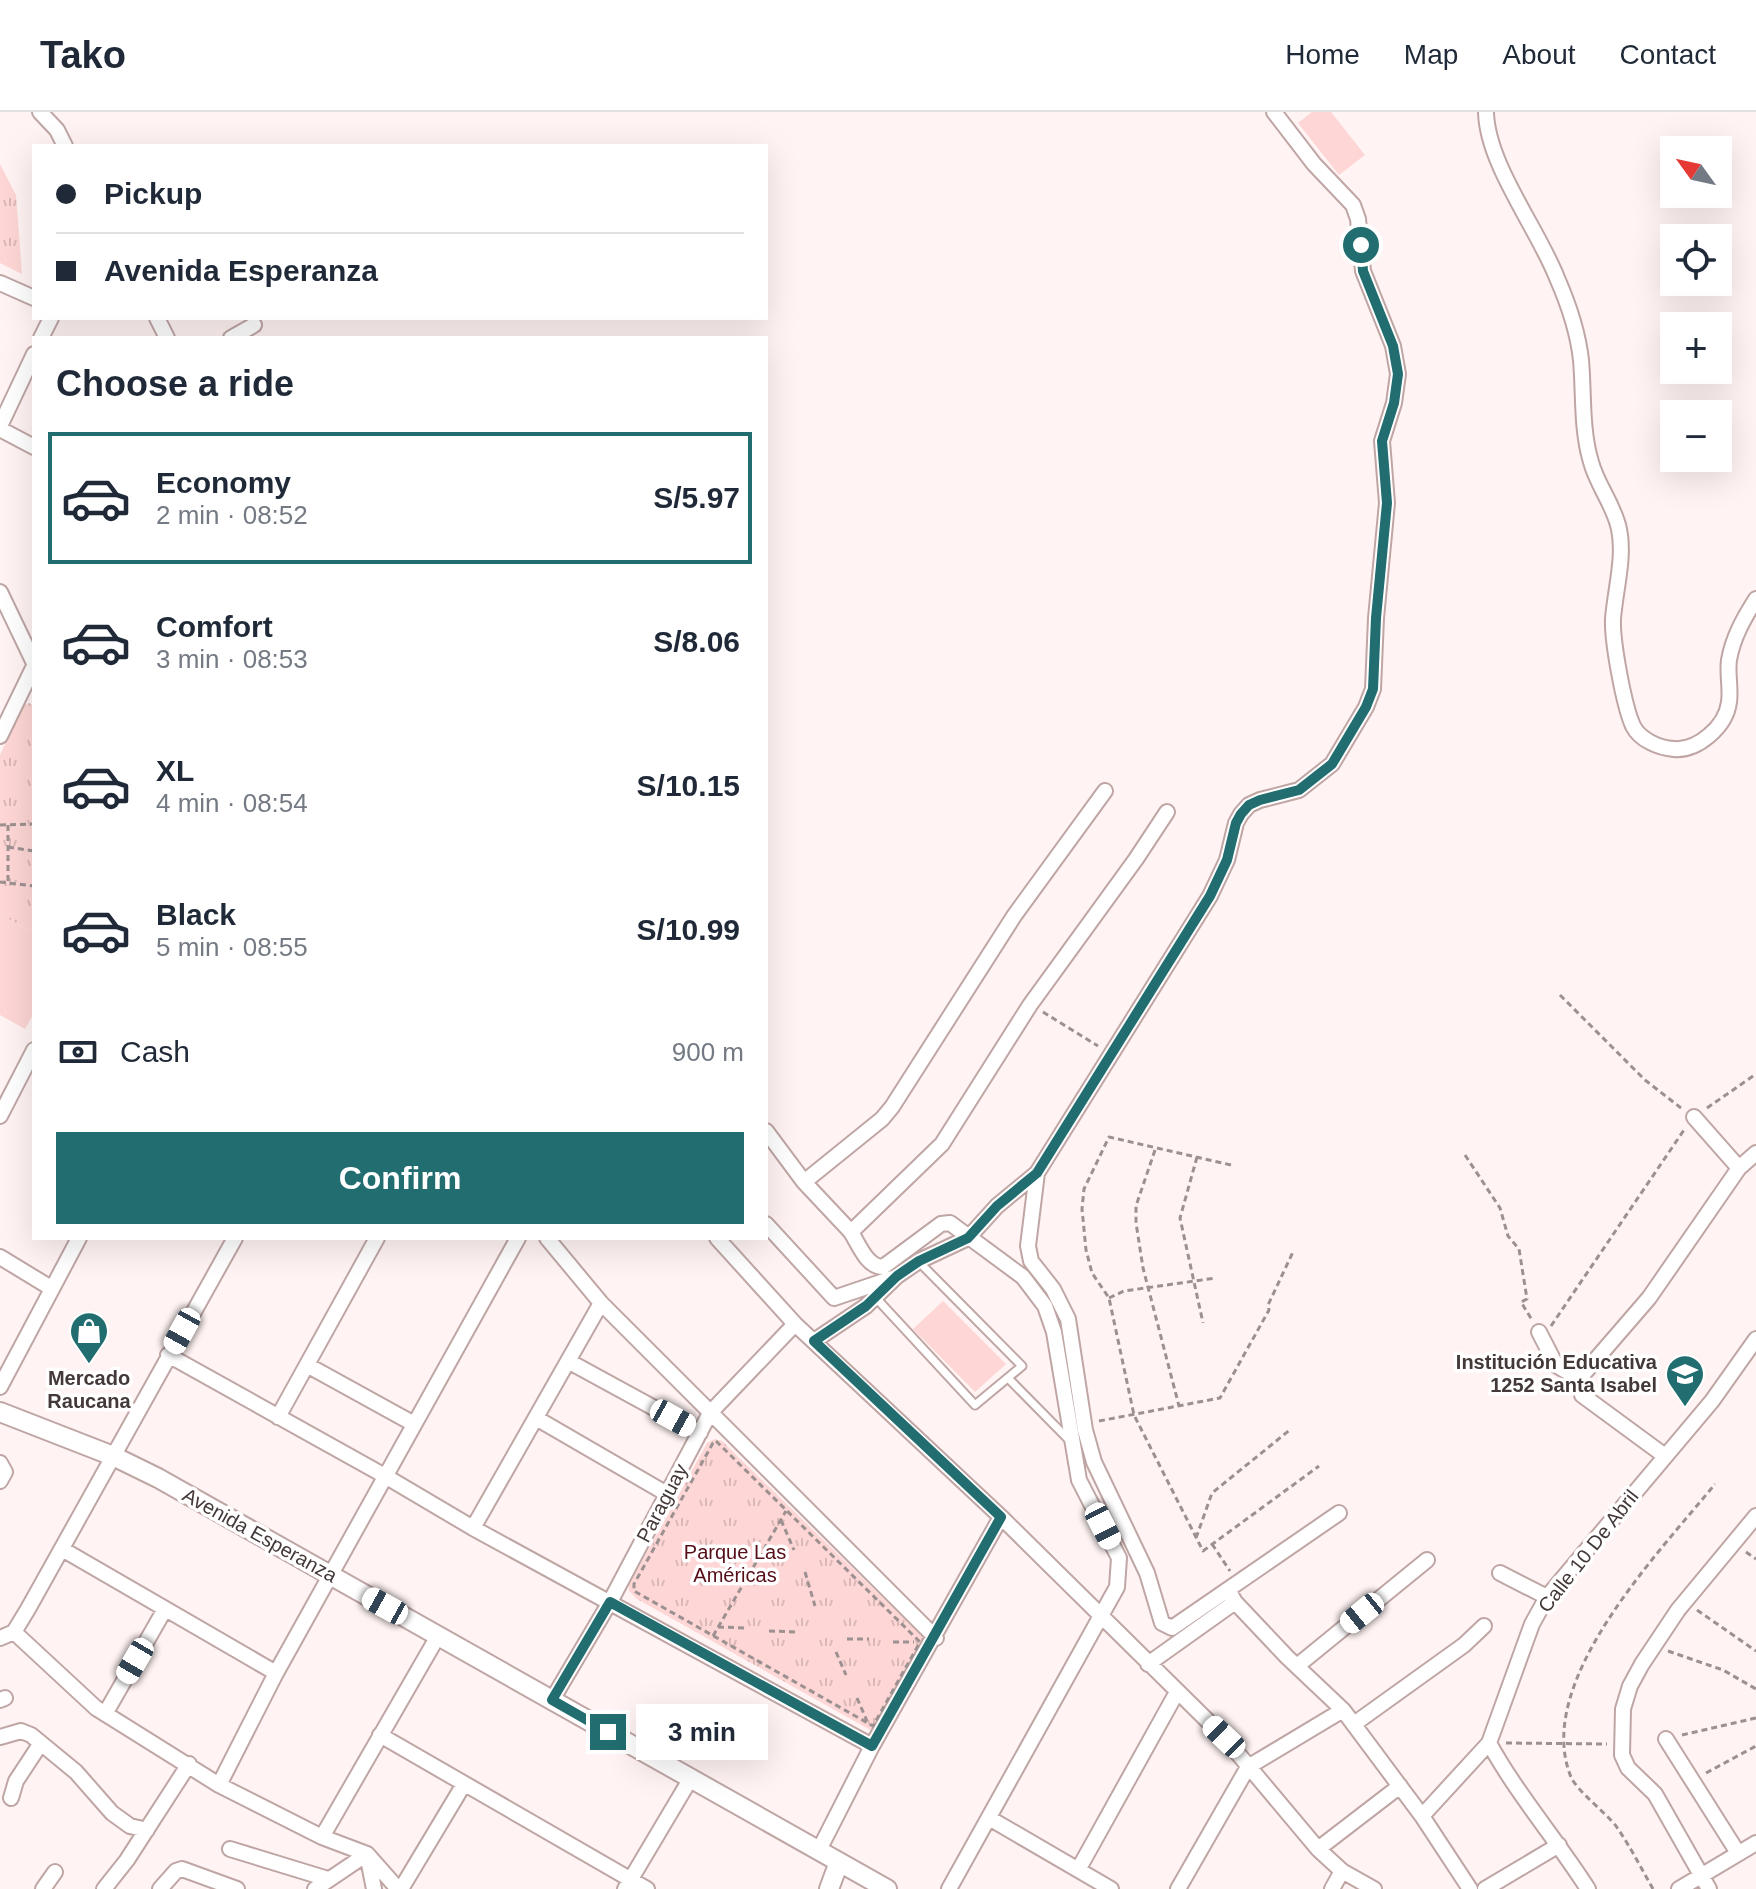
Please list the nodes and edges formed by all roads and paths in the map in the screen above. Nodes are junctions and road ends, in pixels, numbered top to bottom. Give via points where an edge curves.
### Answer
1 (40, 112) edge
2 (1274, 112) edge
3 (1486, 112) edge
4 (64, 144) edge
5 (0, 283) edge
6 (32, 297) edge
7 (254, 325) dead end
8 (235, 336) edge
9 (32, 358) edge
10 (0, 427) edge
11 (32, 446) edge
12 (0, 592) edge
13 (1756, 599) edge
14 (32, 660) edge
15 (32, 668) edge
16 (0, 736) edge
17 (1105, 791) dead end
18 (1167, 812) dead end
19 (32, 824) edge
20 (0, 825) edge
21 (8, 825) junction
22 (8, 847) junction
23 (32, 851) edge
24 (0, 882) edge
25 (8, 882) junction
26 (32, 886) edge
27 (1560, 995) dead end
28 (1030, 1005) junction
29 (32, 1053) edge
30 (1112, 1054) junction
31 (1756, 1074) edge
32 (4, 1098) edge
33 (0, 1116) edge
34 (1694, 1117) junction
35 (768, 1134) edge
36 (1156, 1149) junction
37 (1756, 1153) edge
38 (1465, 1155) dead end
39 (1197, 1157) junction
40 (1231, 1165) dead end
41 (1739, 1168) junction
42 (1037, 1173) junction
43 (804, 1182) junction
44 (768, 1226) edge
45 (851, 1232) junction
46 (968, 1238) junction
47 (78, 1240) edge
48 (234, 1240) edge
49 (376, 1240) edge
50 (517, 1240) edge
51 (549, 1240) edge
52 (719, 1240) edge
53 (1293, 1252) dead end
54 (0, 1257) edge
55 (919, 1261) junction
56 (897, 1276) junction
57 (1216, 1278) dead end
58 (1194, 1281) junction
59 (51, 1288) junction
60 (1149, 1288) junction
61 (876, 1298) junction
62 (1109, 1298) junction
63 (601, 1303) junction
64 (1203, 1323) dead end
65 (795, 1324) junction
66 (1539, 1332) junction
67 (1756, 1339) edge
68 (814, 1341) junction
69 (168, 1355) junction
70 (568, 1361) junction
71 (307, 1365) junction
72 (1008, 1378) junction
73 (1579, 1379) junction
74 (0, 1387) edge
75 (1179, 1406) junction
76 (0, 1412) edge
77 (710, 1413) junction
78 (1134, 1415) junction
79 (278, 1417) junction
80 (536, 1418) junction
81 (414, 1424) junction
82 (1084, 1424) junction
83 (1291, 1429) dead end
84 (700, 1433) junction
85 (1072, 1444) junction
86 (113, 1456) junction
87 (1665, 1456) junction
88 (0, 1463) edge
89 (1319, 1466) dead end
90 (385, 1476) junction
91 (0, 1481) edge
92 (667, 1494) junction
93 (787, 1510) junction
94 (1339, 1513) dead end
95 (1756, 1516) edge
96 (1001, 1517) junction
97 (781, 1520) junction
98 (473, 1528) junction
99 (1196, 1538) junction
100 (1212, 1544) junction
101 (62, 1549) junction
102 (794, 1550) dead end
103 (1427, 1560) dead end
104 (805, 1572) dead end
105 (1500, 1573) dead end
106 (331, 1576) junction
107 (1234, 1592) junction
108 (1547, 1597) junction
109 (610, 1602) junction
110 (1685, 1602) junction
111 (815, 1606) dead end
112 (165, 1609) junction
113 (1100, 1615) junction
114 (1484, 1626) dead end
115 (718, 1627) junction
116 (745, 1628) dead end
117 (769, 1631) dead end
118 (798, 1632) dead end
119 (7, 1635) edge
120 (438, 1636) junction
121 (713, 1637) junction
122 (936, 1638) junction
123 (847, 1639) dead end
124 (869, 1639) dead end
125 (1654, 1646) junction
126 (1756, 1651) edge
127 (836, 1652) dead end
128 (703, 1653) junction
129 (1148, 1664) junction
130 (1297, 1666) junction
131 (276, 1673) junction
132 (846, 1675) dead end
133 (1756, 1689) edge
134 (1177, 1692) junction
135 (857, 1698) dead end
136 (552, 1700) junction
137 (1343, 1710) junction
138 (105, 1714) junction
139 (868, 1723) junction
140 (1354, 1724) junction
141 (380, 1735) junction
142 (0, 1737) edge
143 (859, 1739) junction
144 (1666, 1739) dead end
145 (41, 1743) junction
146 (1489, 1743) junction
147 (872, 1746) junction
148 (1756, 1746) edge
149 (189, 1764) junction
150 (1248, 1767) junction
151 (691, 1778) junction
152 (1692, 1781) junction
153 (464, 1784) junction
154 (219, 1785) junction
155 (1400, 1786) junction
156 (11, 1798) dead end
157 (1422, 1816) junction
158 (989, 1818) junction
159 (147, 1830) junction
160 (322, 1837) junction
161 (1756, 1843) edge
162 (1559, 1845) junction
163 (230, 1849) dead end
164 (1318, 1849) junction
165 (819, 1850) junction
166 (1738, 1853) junction
167 (367, 1854) junction
168 (839, 1862) junction
169 (1078, 1870) junction
170 (1342, 1871) junction
171 (55, 1872) dead end
172 (1701, 1875) junction
173 (330, 1882) edge
174 (628, 1885) edge
175 (43, 1889) edge
176 (104, 1889) edge
177 (160, 1889) edge
178 (237, 1889) edge
179 (315, 1889) edge
180 (374, 1889) edge
181 (400, 1889) edge
182 (647, 1889) edge
183 (829, 1889) edge
184 (887, 1889) edge
185 (949, 1889) edge
186 (1111, 1889) edge
187 (1178, 1889) edge
188 (1332, 1889) edge
189 (1374, 1889) edge
190 (1470, 1889) edge
191 (1485, 1889) edge
192 (1588, 1889) edge
193 (1679, 1889) edge
194 (1709, 1889) edge

1 - 4 street
2 - 30 street via 1353,205 1363,271 1393,346 1398,374 1382,441 1387,503 1373,689 1332,764 1299,790 1260,800 1241,814 1210,896
3 - 13 street via 1499,161 1570,313 1591,462 1620,531 1614,647 1633,728 1648,742 1691,748 1718,726 1729,705 1734,643
5 - 6 street
7 - 8 street
9 - 10 street
10 - 11 street
12 - 14 street
15 - 16 street
17 - 43 street via 1014,916 892,1107
18 - 28 street
19 - 21 path
20 - 21 path
21 - 22 path
22 - 23 path
22 - 25 path
24 - 25 path
25 - 26 path
27 - 34 path via 1645,1080
28 - 30 path
28 - 45 street via 942,1144
29 - 32 street
30 - 42 street
31 - 34 path
32 - 33 street
34 - 41 street
34 - 66 path via 1556,1320
35 - 43 street
36 - 39 path
36 - 60 path via 1136,1206
36 - 62 path via 1109,1137 1084,1189 1086,1250 1092,1273
37 - 41 street
38 - 66 path via 1519,1249 1527,1299 1521,1302
39 - 40 path
39 - 58 path via 1180,1218
41 - 73 street via 1649,1298
42 - 46 street
42 - 82 street via 1028,1246 1031,1261 1068,1319
43 - 45 street
44 - 56 street via 834,1298
45 - 46 street via 877,1268 946,1222
46 - 55 street
46 - 85 street via 1023,1277 1045,1306
47 - 59 street
48 - 69 street
49 - 71 street
50 - 81 street
51 - 63 street
52 - 65 street
53 - 75 path via 1269,1310 1220,1398
54 - 59 street
55 - 56 street
55 - 72 lane via 1022,1366
56 - 61 street
57 - 58 path
58 - 60 path
58 - 64 path
59 - 74 street
60 - 62 path
60 - 75 path
61 - 68 street
61 - 72 lane via 975,1405
62 - 78 path
63 - 70 street
63 - 77 street
65 - 68 street
65 - 77 street, Paraguay
66 - 73 street via 1556,1365
67 - 87 street, Calle 10 De Abril
68 - 96 street
69 - 79 street
69 - 86 street
70 - 80 street
70 - 84 street
71 - 79 street
71 - 81 street
72 - 85 lane
73 - 87 street via 1582,1395
75 - 78 path
76 - 86 street, Avenida Esperanza
77 - 84 street, Paraguay
77 - 122 street
78 - 82 path
78 - 99 path
79 - 90 street
80 - 92 street
80 - 98 street
81 - 90 street
82 - 107 street via 1094,1462 1147,1573 1162,1623 1172,1628
83 - 99 path via 1212,1493
84 - 92 street, Paraguay
85 - 113 street via 1079,1480 1119,1558 1117,1587
86 - 101 street
86 - 106 street, Avenida Esperanza
87 - 108 street, Calle 10 De Abril
88 - 91 street via 5,1472
89 - 100 path
90 - 98 street
90 - 106 street
92 - 109 street, Paraguay
93 - 97 path
93 - 121 path via 713,1443 633,1587 638,1595
93 - 139 path via 920,1642 873,1726
94 - 107 street
95 - 110 street
96 - 113 street
96 - 122 street
97 - 102 path
97 - 115 path
98 - 109 street
99 - 100 path via 1203,1551
100 - 107 path
101 - 112 street
101 - 119 street
103 - 130 street
104 - 111 path
105 - 108 street
106 - 120 street, Avenida Esperanza
106 - 131 street
107 - 129 street
107 - 130 street
108 - 146 street, Calle 10 De Abril
109 - 128 street
109 - 136 street, Paraguay
110 - 125 street
110 - 126 path
112 - 131 street
112 - 138 street
113 - 129 street
113 - 158 street
114 - 140 street
115 - 116 path
115 - 121 path
117 - 118 path
119 - 138 street
120 - 136 street, Avenida Esperanza
120 - 141 street
121 - 128 path
121 - 139 path
122 - 147 street
123 - 124 path
125 - 133 path via 1723,1670
125 - 172 street via 1623,1709 1622,1755 1655,1794
127 - 132 path
128 - 143 street
129 - 134 street
130 - 137 street
131 - 154 street
134 - 150 street
134 - 169 street
135 - 139 path
136 - 151 street, Avenida Esperanza
137 - 140 street
137 - 150 street
138 - 149 street
139 - 143 path
140 - 155 street
141 - 153 street
141 - 160 street
142 - 145 street via 21,1731
143 - 147 street
144 - 152 street
145 - 156 street
145 - 159 street via 112,1813
146 - 157 street, Calle 10 De Abril
146 - 162 street
147 - 165 street
148 - 152 path
149 - 154 street
149 - 159 street
150 - 164 street
150 - 187 street
151 - 165 street, Avenida Esperanza
151 - 174 street
152 - 166 street
153 - 174 street
153 - 181 street
154 - 160 street
155 - 157 street
155 - 164 street
157 - 190 street
158 - 169 street
158 - 185 street
159 - 176 street
160 - 167 street
161 - 166 street
162 - 191 street
162 - 192 street
163 - 173 street
164 - 170 street
165 - 168 street, Avenida Esperanza
166 - 172 street
167 - 173 street
167 - 180 street
167 - 181 street
168 - 183 street
168 - 184 street, Avenida Esperanza
169 - 186 street
170 - 188 street
170 - 189 street
171 - 175 street
172 - 193 street
172 - 194 street
173 - 179 street
174 - 182 street
177 - 178 street via 182,1869

